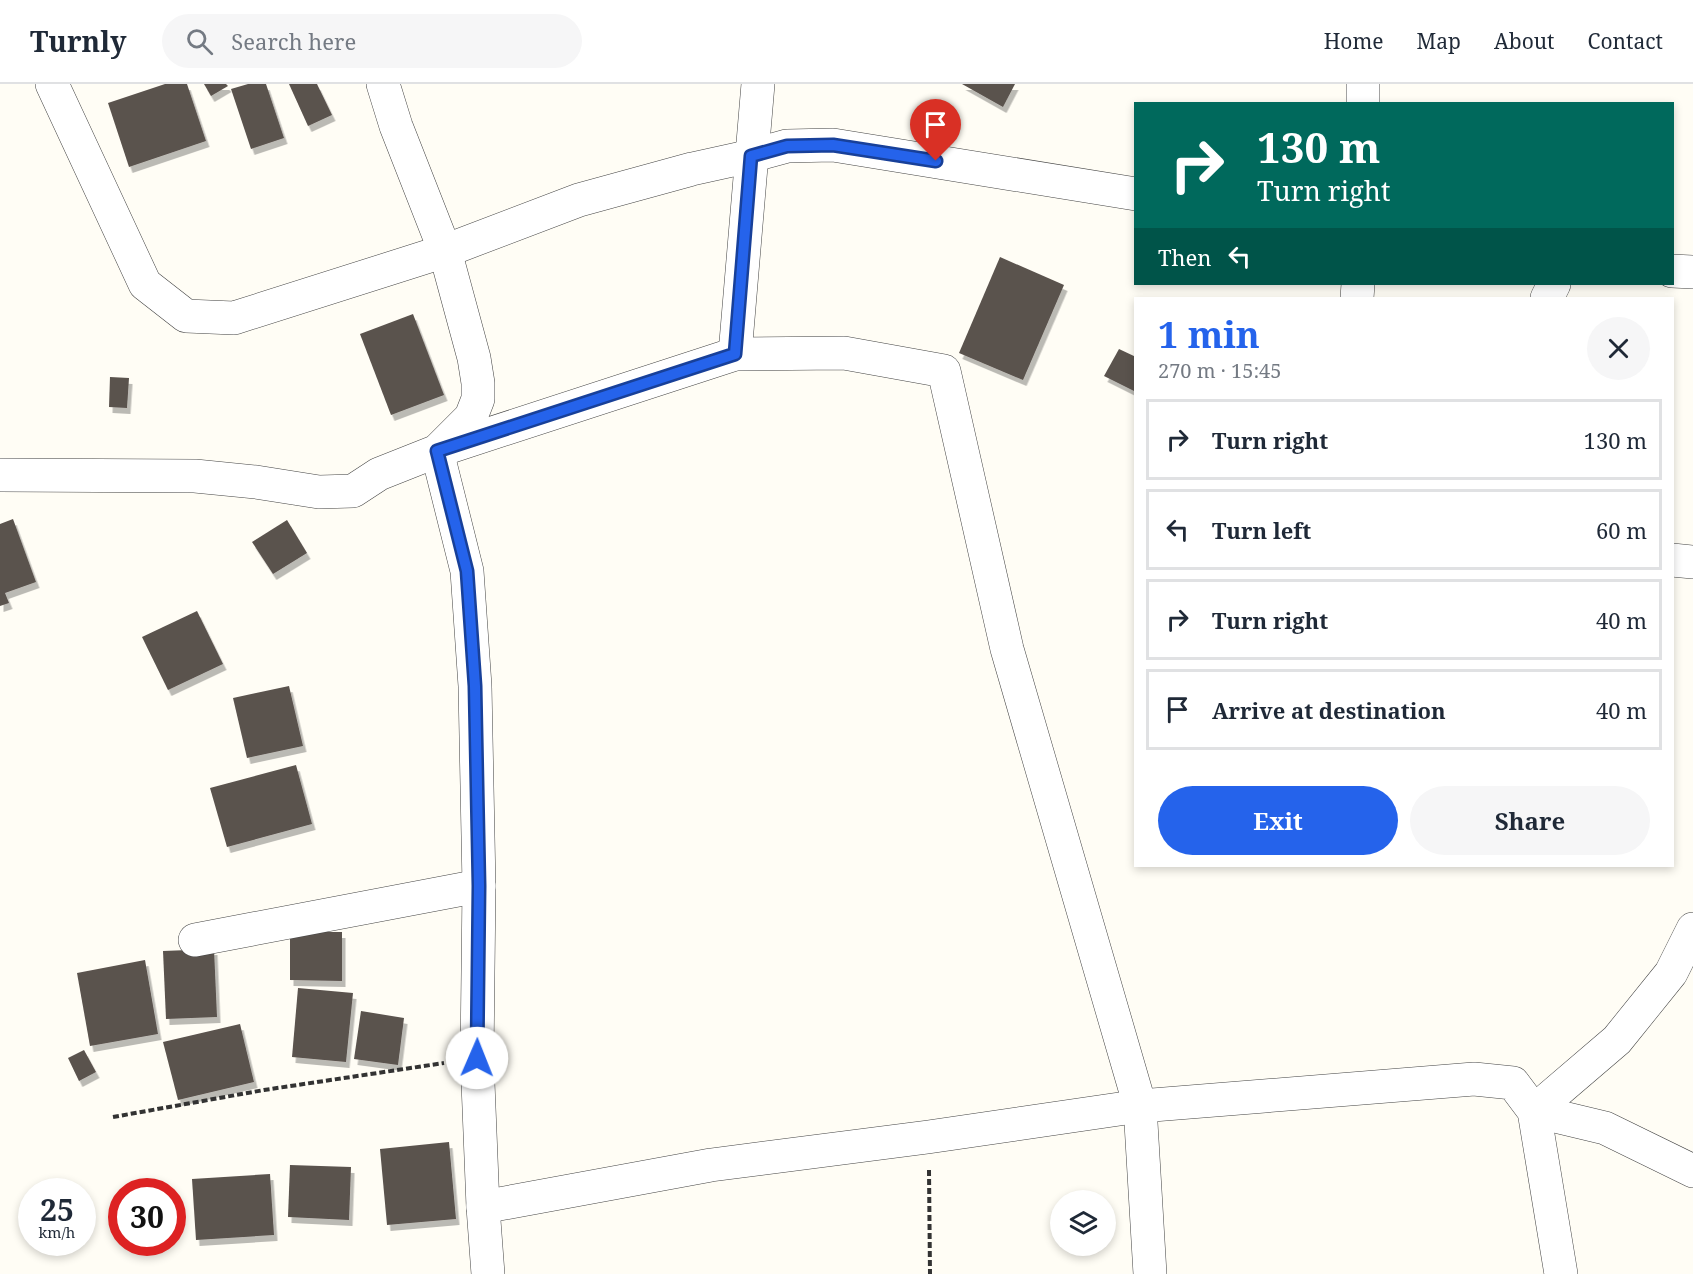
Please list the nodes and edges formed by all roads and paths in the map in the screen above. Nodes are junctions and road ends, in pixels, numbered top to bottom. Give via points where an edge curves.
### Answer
1 (52, 84) edge
2 (382, 84) edge
3 (758, 84) edge
4 (1363, 84) edge
5 (1363, 102) edge
6 (751, 156) junction
7 (1134, 194) edge
8 (445, 251) junction
9 (1674, 271) edge
10 (1693, 272) edge
11 (735, 354) junction
12 (437, 451) junction
13 (0, 475) edge
14 (1674, 560) edge
15 (1693, 562) edge
16 (479, 886) junction
17 (1693, 929) edge
18 (195, 940) dead end
19 (477, 1058) junction
20 (1140, 1106) junction
21 (1534, 1111) junction
22 (113, 1117) dead end
23 (928, 1137) junction
24 (1693, 1171) edge
25 (483, 1207) junction
26 (488, 1274) edge
27 (930, 1274) edge
28 (1150, 1274) edge
29 (1561, 1274) edge

1 - 8 street via 145,284 186,316 234,318
2 - 8 street
3 - 6 street
4 - 5 street
6 - 7 street via 787,146 833,145
6 - 8 street via 579,200
6 - 11 street
8 - 12 street via 474,358 478,399 471,417
9 - 10 street
11 - 12 street
11 - 20 street via 844,353 944,371 1007,649
12 - 13 street via 379,474 353,491 319,492 195,476
12 - 16 street via 467,571 475,686
14 - 15 street
16 - 18 street
16 - 19 street
17 - 21 street via 1671,973 1617,1040
19 - 22 path
19 - 25 street
20 - 21 street via 1474,1079 1514,1083
20 - 23 street
20 - 28 street
21 - 24 street via 1605,1128
21 - 29 street
23 - 25 street via 711,1165
23 - 27 path
25 - 26 street

